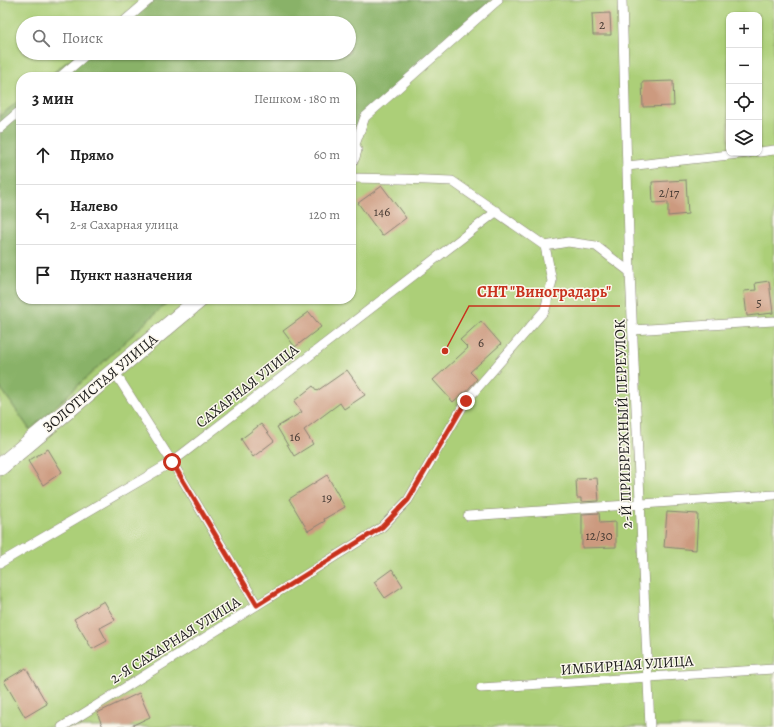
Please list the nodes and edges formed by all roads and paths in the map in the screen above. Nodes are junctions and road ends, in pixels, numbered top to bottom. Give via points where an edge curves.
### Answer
1 (149, 0) edge
2 (498, 0) edge
3 (622, 0) edge
4 (130, 16) edge
5 (80, 60) edge
6 (66, 72) edge
7 (16, 114) edge
8 (0, 128) edge
9 (356, 143) edge
10 (774, 150) edge
11 (762, 152) edge
12 (726, 155) edge
13 (627, 166) junction
14 (356, 178) edge
15 (497, 211) junction
16 (545, 246) junction
17 (630, 272) junction
18 (194, 304) edge
19 (774, 321) edge
20 (634, 330) junction
21 (114, 371) junction
22 (172, 462) junction
23 (0, 467) edge
24 (774, 495) edge
25 (640, 505) junction
26 (468, 516) dead end
27 (0, 563) edge
28 (257, 605) junction
29 (774, 669) edge
30 (649, 677) junction
31 (481, 688) dead end
32 (62, 727) edge
33 (650, 727) edge

1 - 4 lane
2 - 9 lane via 365,117
3 - 13 lane, 2-Й ПРИБРЕЖНЫЙ ПЕРЕУЛОК
5 - 6 lane
7 - 8 lane
10 - 11 lane
12 - 13 lane
13 - 17 lane, 2-Й ПРИБРЕЖНЫЙ ПЕРЕУЛОК
14 - 15 lane via 452,181
15 - 16 lane
15 - 22 lane, САХАРНАЯ УЛИЦА
16 - 17 lane via 568,242 596,246
16 - 28 lane, 2-Я САХАРНАЯ УЛИЦА via 552,281 545,310 466,401 408,500 382,527
17 - 20 lane, 2-Й ПРИБРЕЖНЫЙ ПЕРЕУЛОК
18 - 21 street, ЗОЛОТИСТАЯ УЛИЦА
19 - 20 lane
20 - 25 lane, 2-Й ПРИБРЕЖНЫЙ ПЕРЕУЛОК
21 - 22 lane
21 - 23 street, ЗОЛОТИСТАЯ УЛИЦА
22 - 27 lane, САХАРНАЯ УЛИЦА
22 - 28 lane
24 - 25 lane
25 - 26 lane
25 - 30 lane, 2-Й ПРИБРЕЖНЫЙ ПЕРЕУЛОК
28 - 32 lane, 2-Я САХАРНАЯ УЛИЦА
29 - 30 lane, ИМБИРНАЯ УЛИЦА
30 - 31 lane, ИМБИРНАЯ УЛИЦА
30 - 33 lane, 2-Й ПРИБРЕЖНЫЙ ПЕРЕУЛОК

